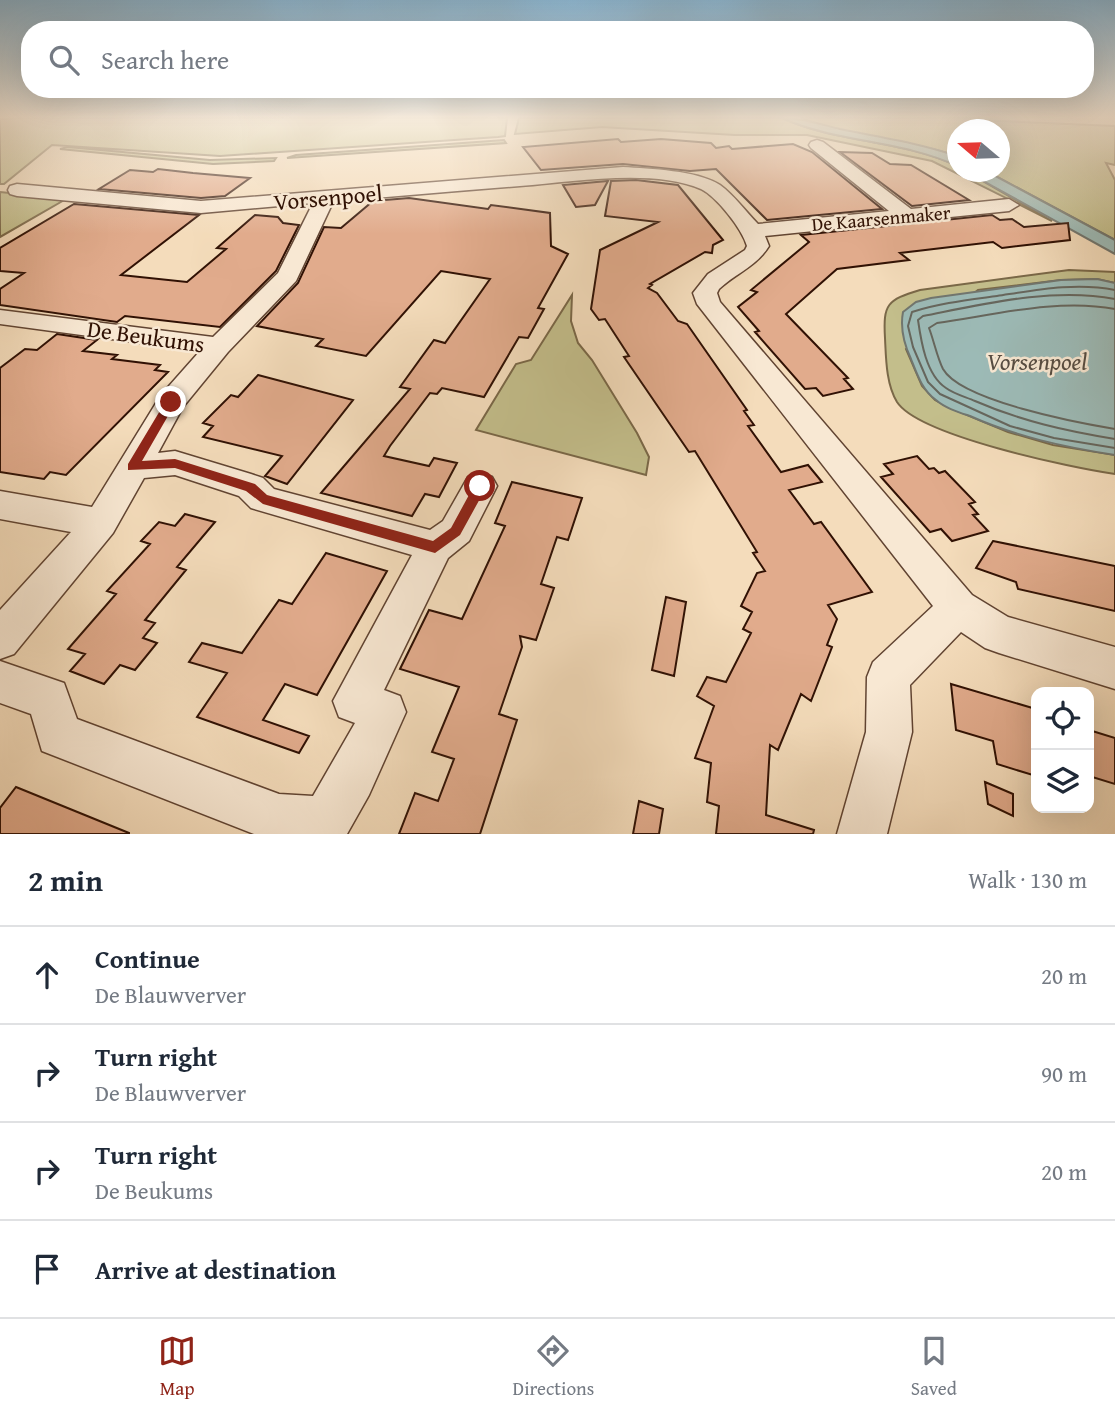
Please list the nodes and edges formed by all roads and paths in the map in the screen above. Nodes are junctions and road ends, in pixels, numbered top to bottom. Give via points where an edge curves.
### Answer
1 (832, 157) edge
2 (17, 190) dead end
3 (326, 197) junction
4 (1009, 205) dead end
5 (906, 215) junction
6 (753, 231) junction
7 (0, 317) edge
8 (219, 346) junction
9 (133, 467) junction
10 (480, 486) dead end
11 (0, 505) edge
12 (101, 523) junction
13 (435, 547) junction
14 (958, 608) junction
15 (0, 640) edge
16 (1115, 668) edge
17 (0, 682) edge
18 (862, 834) edge

1 - 5 street
2 - 3 street, Vorsenpoel via 201,207
3 - 6 street, Vorsenpoel via 623,172 706,185
3 - 8 street via 288,276
4 - 5 street, De Kaarsenmaker
5 - 6 street, De Kaarsenmaker
6 - 14 street via 758,246 754,255 709,284 705,293 709,304
7 - 8 street, De Beukums
8 - 9 street, De Beukums via 171,402
9 - 12 street, De Beukums
9 - 13 street via 175,463 251,487 263,499
10 - 13 street via 456,531
11 - 12 street
12 - 15 street, De Beukums
13 - 17 street via 355,701 384,712 326,822 279,819 58,735 49,698
14 - 16 street via 999,634
14 - 18 street via 888,677 889,732

